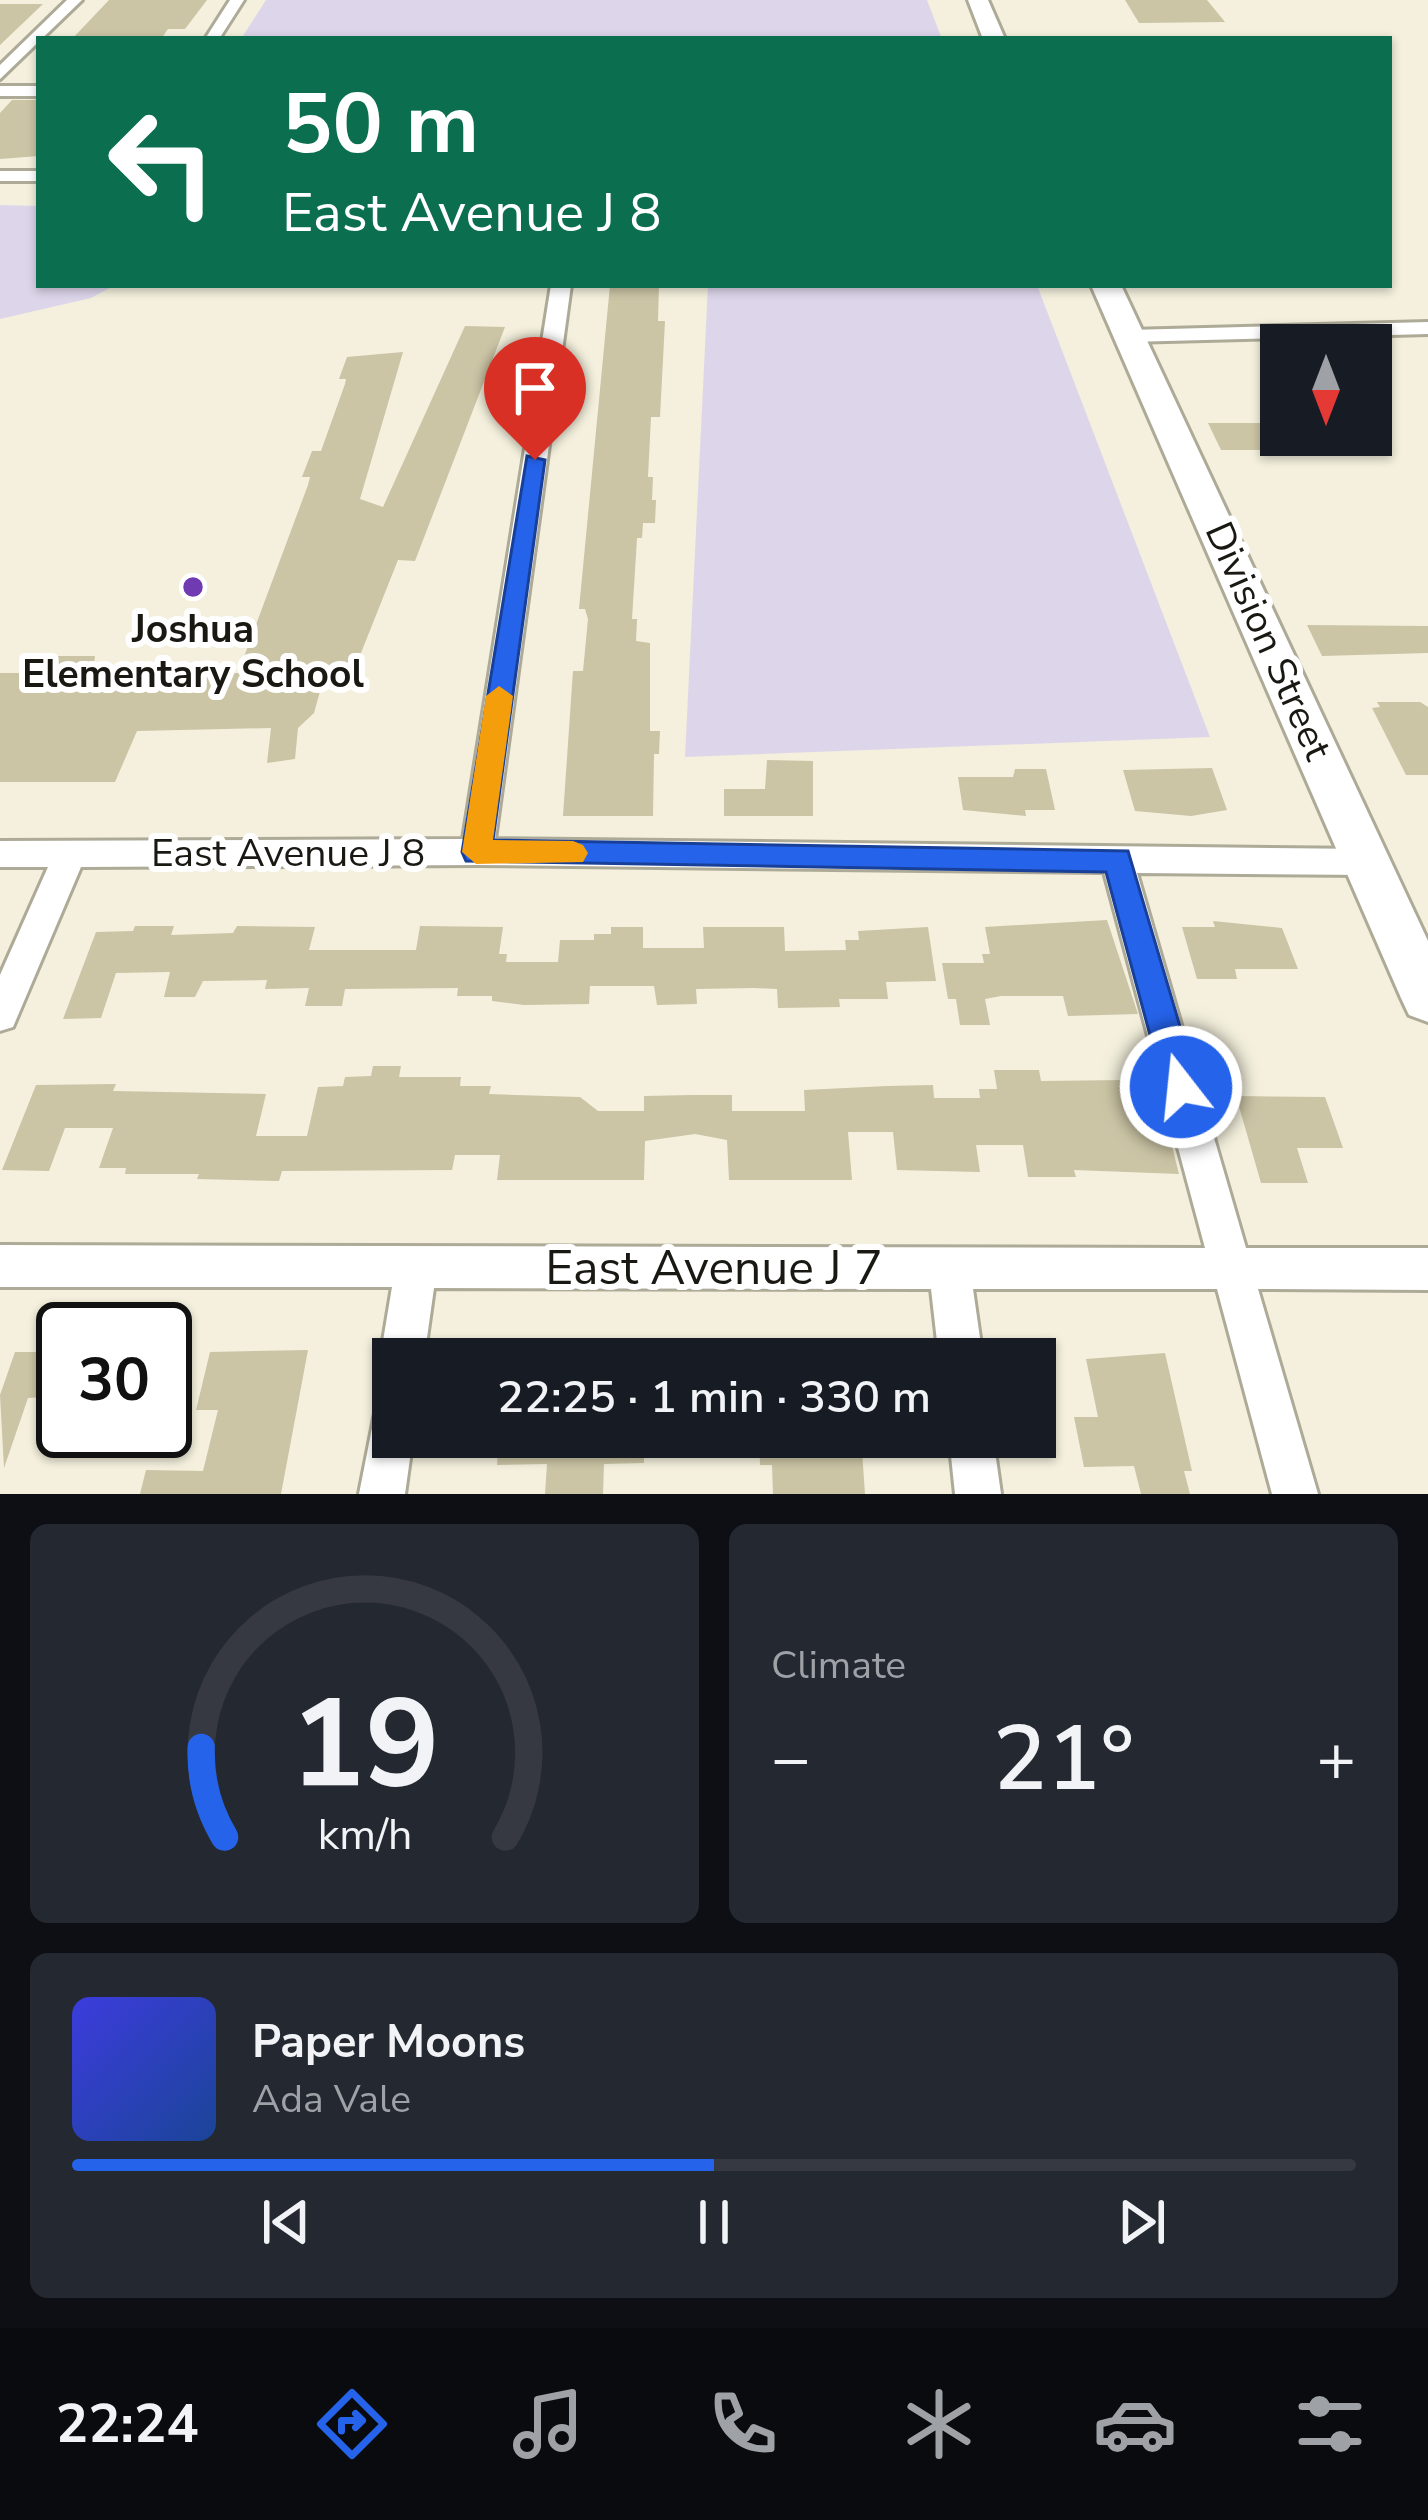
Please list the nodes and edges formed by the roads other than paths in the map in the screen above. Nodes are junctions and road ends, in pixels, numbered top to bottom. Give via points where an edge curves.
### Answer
1 (75, 0) edge
2 (237, 0) edge
3 (978, 0) edge
4 (39, 36) edge
5 (214, 36) edge
6 (993, 36) edge
7 (36, 38) edge
8 (0, 74) edge
9 (0, 91) edge
10 (36, 91) edge
11 (0, 176) edge
12 (36, 176) edge
13 (561, 288) edge
14 (1107, 288) edge
15 (1428, 328) edge
16 (1129, 336) junction
17 (476, 852) junction
18 (0, 854) edge
19 (70, 854) junction
20 (1117, 860) junction
21 (1368, 862) junction
22 (1428, 998) edge
23 (0, 1015) edge
24 (0, 1266) edge
25 (416, 1267) junction
26 (949, 1269) junction
27 (1232, 1269) junction
28 (1428, 1269) edge
29 (405, 1338) edge
30 (958, 1338) edge
31 (387, 1458) edge
32 (974, 1458) edge
33 (382, 1494) edge
34 (978, 1494) edge
35 (1295, 1494) edge

1 - 4 street
2 - 5 street
3 - 6 main road
7 - 8 street
9 - 10 street
11 - 12 street
13 - 17 street
14 - 16 main road, Division Street
15 - 16 street
16 - 21 main road, Division Street
17 - 19 street, East Avenue J 8
17 - 20 street, East Avenue J 8
18 - 19 street, East Avenue J 8
19 - 23 street
20 - 21 street, East Avenue J 8
20 - 27 street
21 - 22 main road, Division Street
24 - 25 street, East Avenue J 7
25 - 26 street, East Avenue J 7
25 - 29 street
26 - 27 street, East Avenue J 7
26 - 30 street
27 - 28 street, East Avenue J 7
27 - 35 street
31 - 33 street
32 - 34 street

